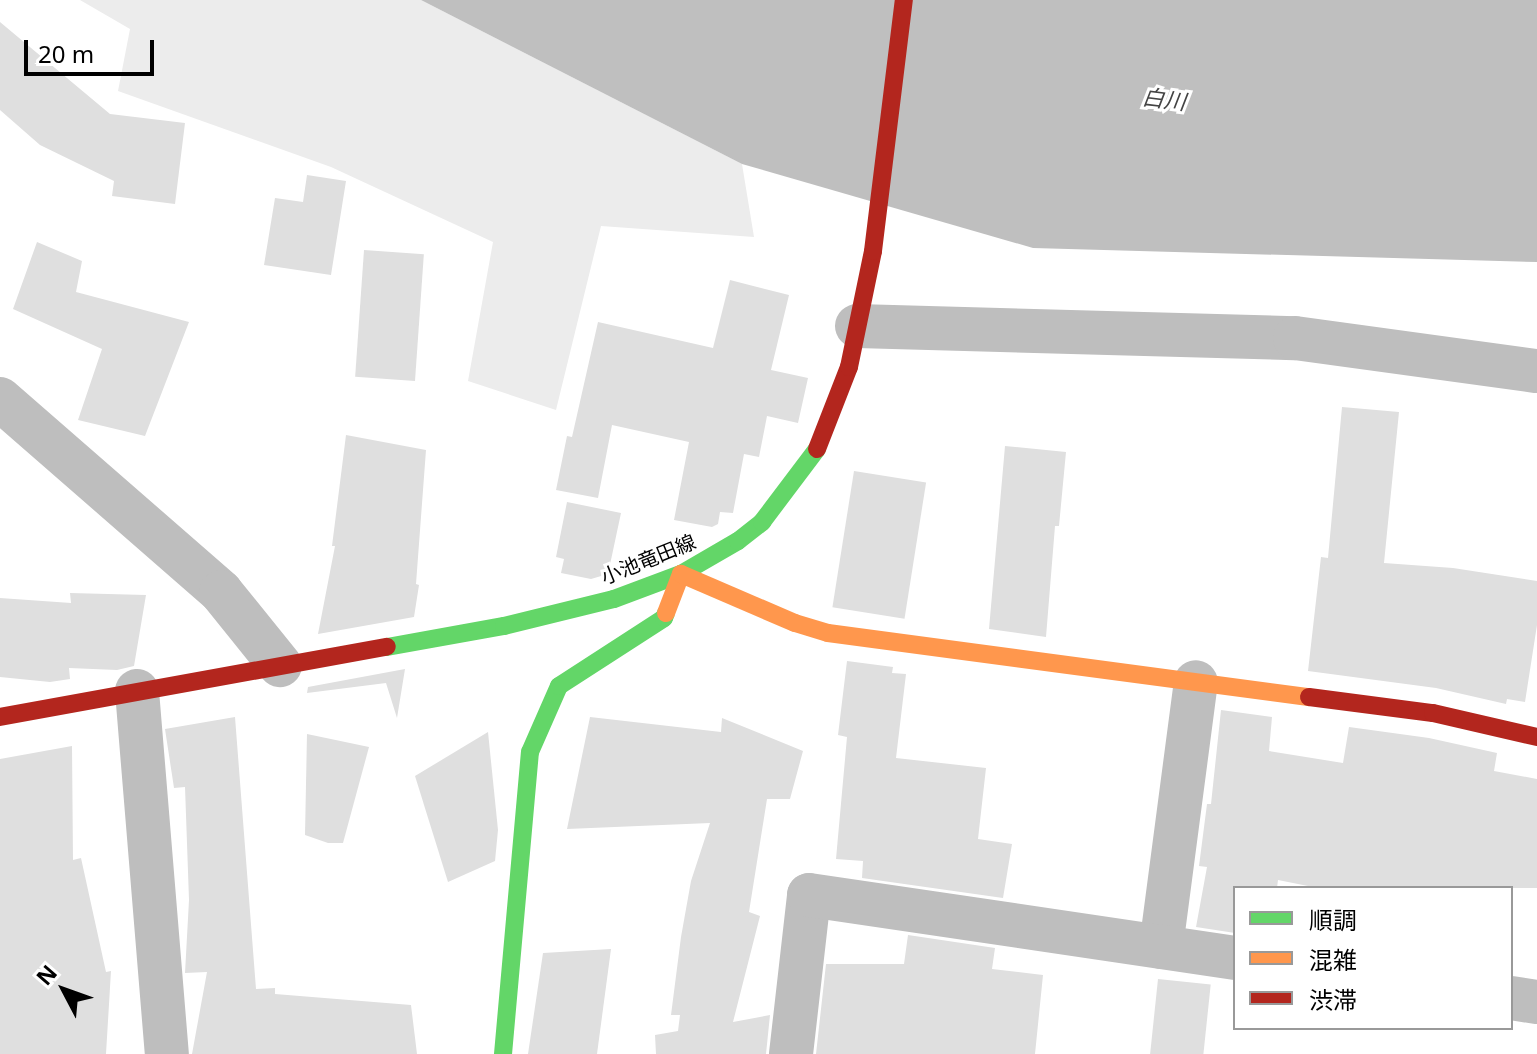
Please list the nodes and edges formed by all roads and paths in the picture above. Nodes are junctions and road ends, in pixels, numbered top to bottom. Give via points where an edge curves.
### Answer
1 (904, 0) edge
2 (857, 326) junction
3 (1537, 371) edge
4 (0, 399) edge
5 (681, 574) junction
6 (280, 665) junction
7 (1196, 682) junction
8 (137, 691) junction
9 (0, 717) edge
10 (1537, 737) edge
11 (1161, 947) junction
12 (1233, 958) edge
13 (1513, 998) edge
14 (1537, 1002) edge
15 (167, 1054) edge
16 (503, 1054) edge
17 (791, 1054) edge

1 - 2 street, 小池竜田線 via 873,251
2 - 3 street via 1295,338
2 - 5 street, 小池竜田線 via 840,396 809,464 762,522
4 - 6 street via 221,592
5 - 6 street, 小池竜田線 via 614,599 504,626
5 - 7 street via 811,630
5 - 16 street via 664,618 559,686 530,752
6 - 8 street, 小池竜田線
7 - 10 street via 1433,713
7 - 11 street
8 - 9 street, 小池竜田線
8 - 15 street
11 - 12 street
11 - 17 street via 809,895
13 - 14 street

